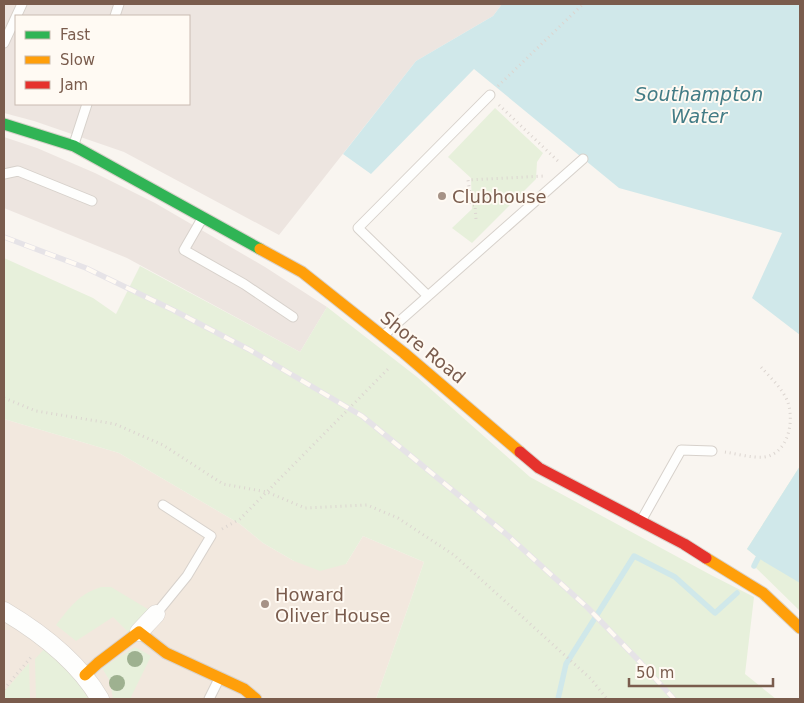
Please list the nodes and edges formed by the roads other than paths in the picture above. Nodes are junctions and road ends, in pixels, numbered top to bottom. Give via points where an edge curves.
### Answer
1 (15, 19) edge
2 (4, 43) edge
3 (490, 95) road end
4 (87, 105) edge
5 (4, 124) edge
6 (74, 146) junction
7 (583, 158) dead end
8 (4, 174) edge
9 (92, 201) dead end
10 (203, 217) junction
11 (428, 296) junction
12 (293, 318) dead end
13 (383, 336) junction
14 (712, 451) road end
15 (163, 505) dead end
16 (641, 521) junction
17 (4, 611) edge
18 (156, 614) joint
19 (800, 628) edge
20 (140, 632) junction
21 (85, 675) junction
22 (219, 678) junction
23 (100, 699) edge
24 (209, 699) edge
25 (256, 699) edge

1 - 2 lane
3 - 11 lane via 358,228
4 - 6 lane
5 - 6 street, Shore Road
6 - 10 street, Shore Road
7 - 11 lane
8 - 9 lane via 18,172
10 - 12 lane via 184,250 244,284
10 - 13 street, Shore Road via 302,272
11 - 13 lane
13 - 16 street, Shore Road via 539,468
14 - 16 lane via 681,450
15 - 18 lane via 211,536 187,576
16 - 19 street, Shore Road via 762,593
17 - 21 street via 65,654
18 - 20 street
20 - 21 street
20 - 22 street via 166,653
21 - 23 street
22 - 24 lane
22 - 25 street via 244,689

